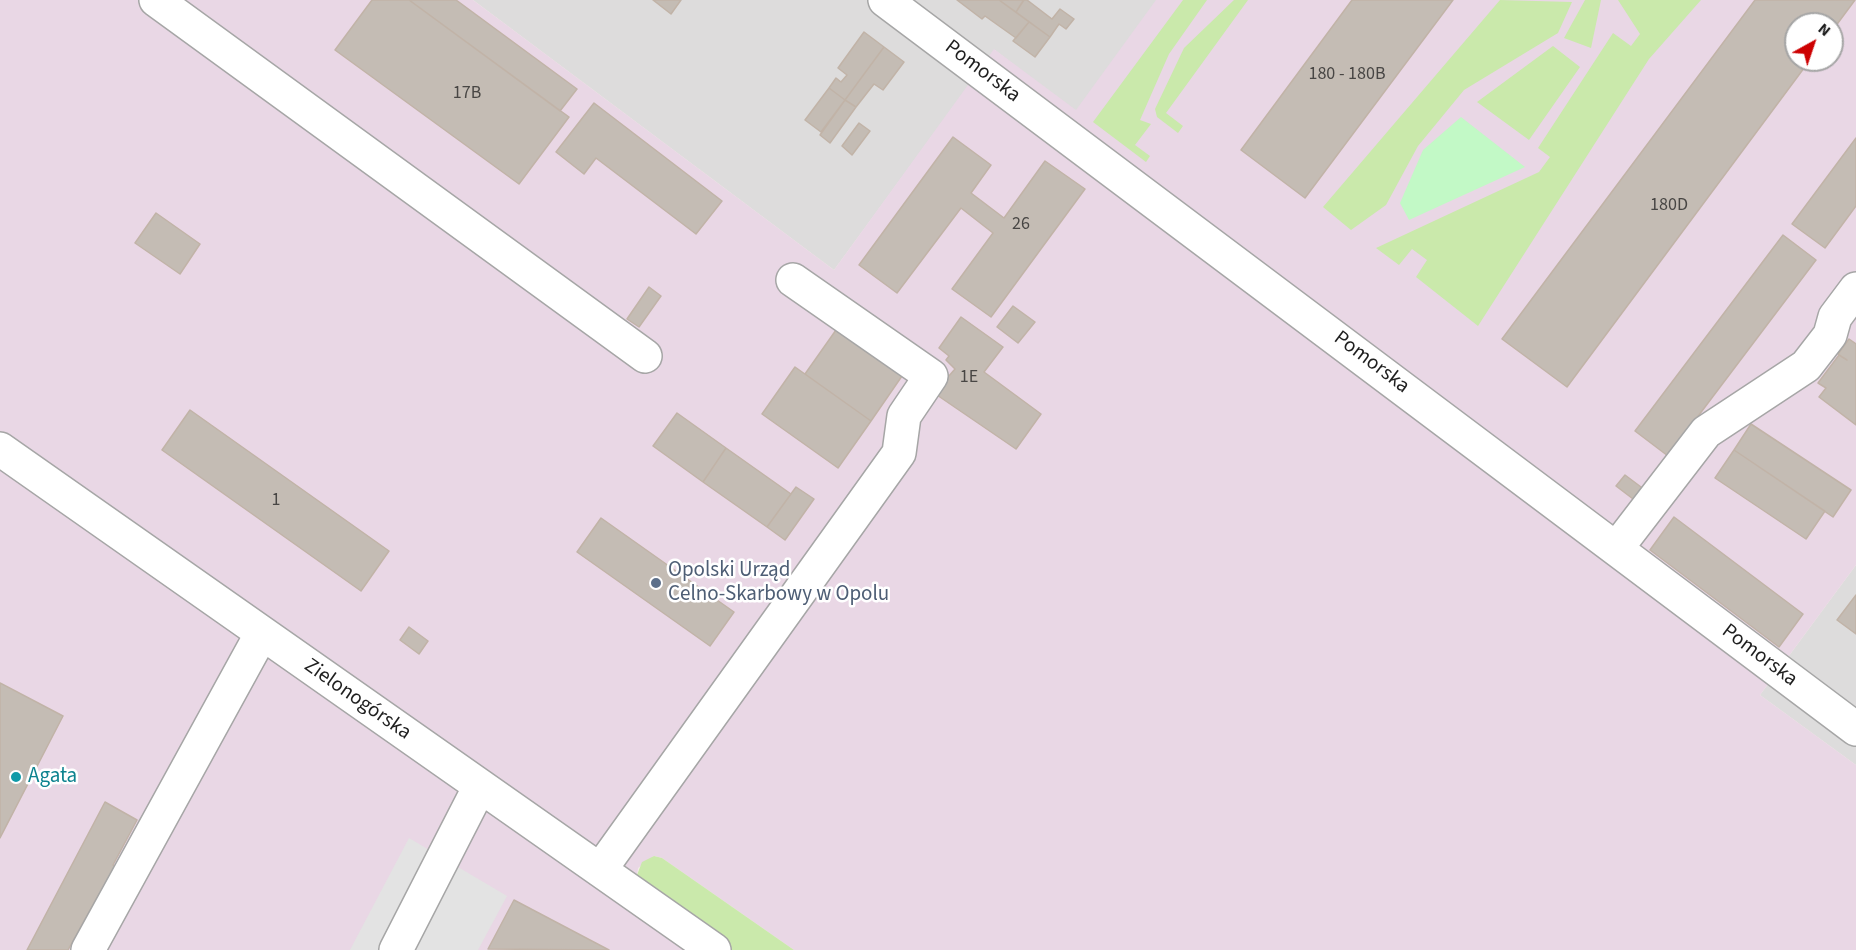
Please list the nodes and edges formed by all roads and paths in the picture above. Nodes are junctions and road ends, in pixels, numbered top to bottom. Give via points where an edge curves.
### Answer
1 (156, 0) edge
2 (898, 3) edge
3 (793, 279) dead end
4 (1856, 289) edge
5 (645, 356) dead end
6 (0, 449) edge
7 (1616, 549) junction
8 (262, 633) junction
9 (1856, 729) edge
10 (480, 786) junction
11 (600, 870) junction
12 (709, 949) edge
13 (88, 950) edge
14 (396, 950) edge

1 - 5 street
2 - 7 street, Pomorska
3 - 11 street via 931,376 904,416 899,453
4 - 7 street via 1835,317 1830,335 1806,366 1706,432
6 - 8 street, Zielonogórska
7 - 9 street, Pomorska
8 - 10 street, Zielonogórska
8 - 13 street
10 - 11 street, Zielonogórska
10 - 14 street
11 - 12 street, Zielonogórska

